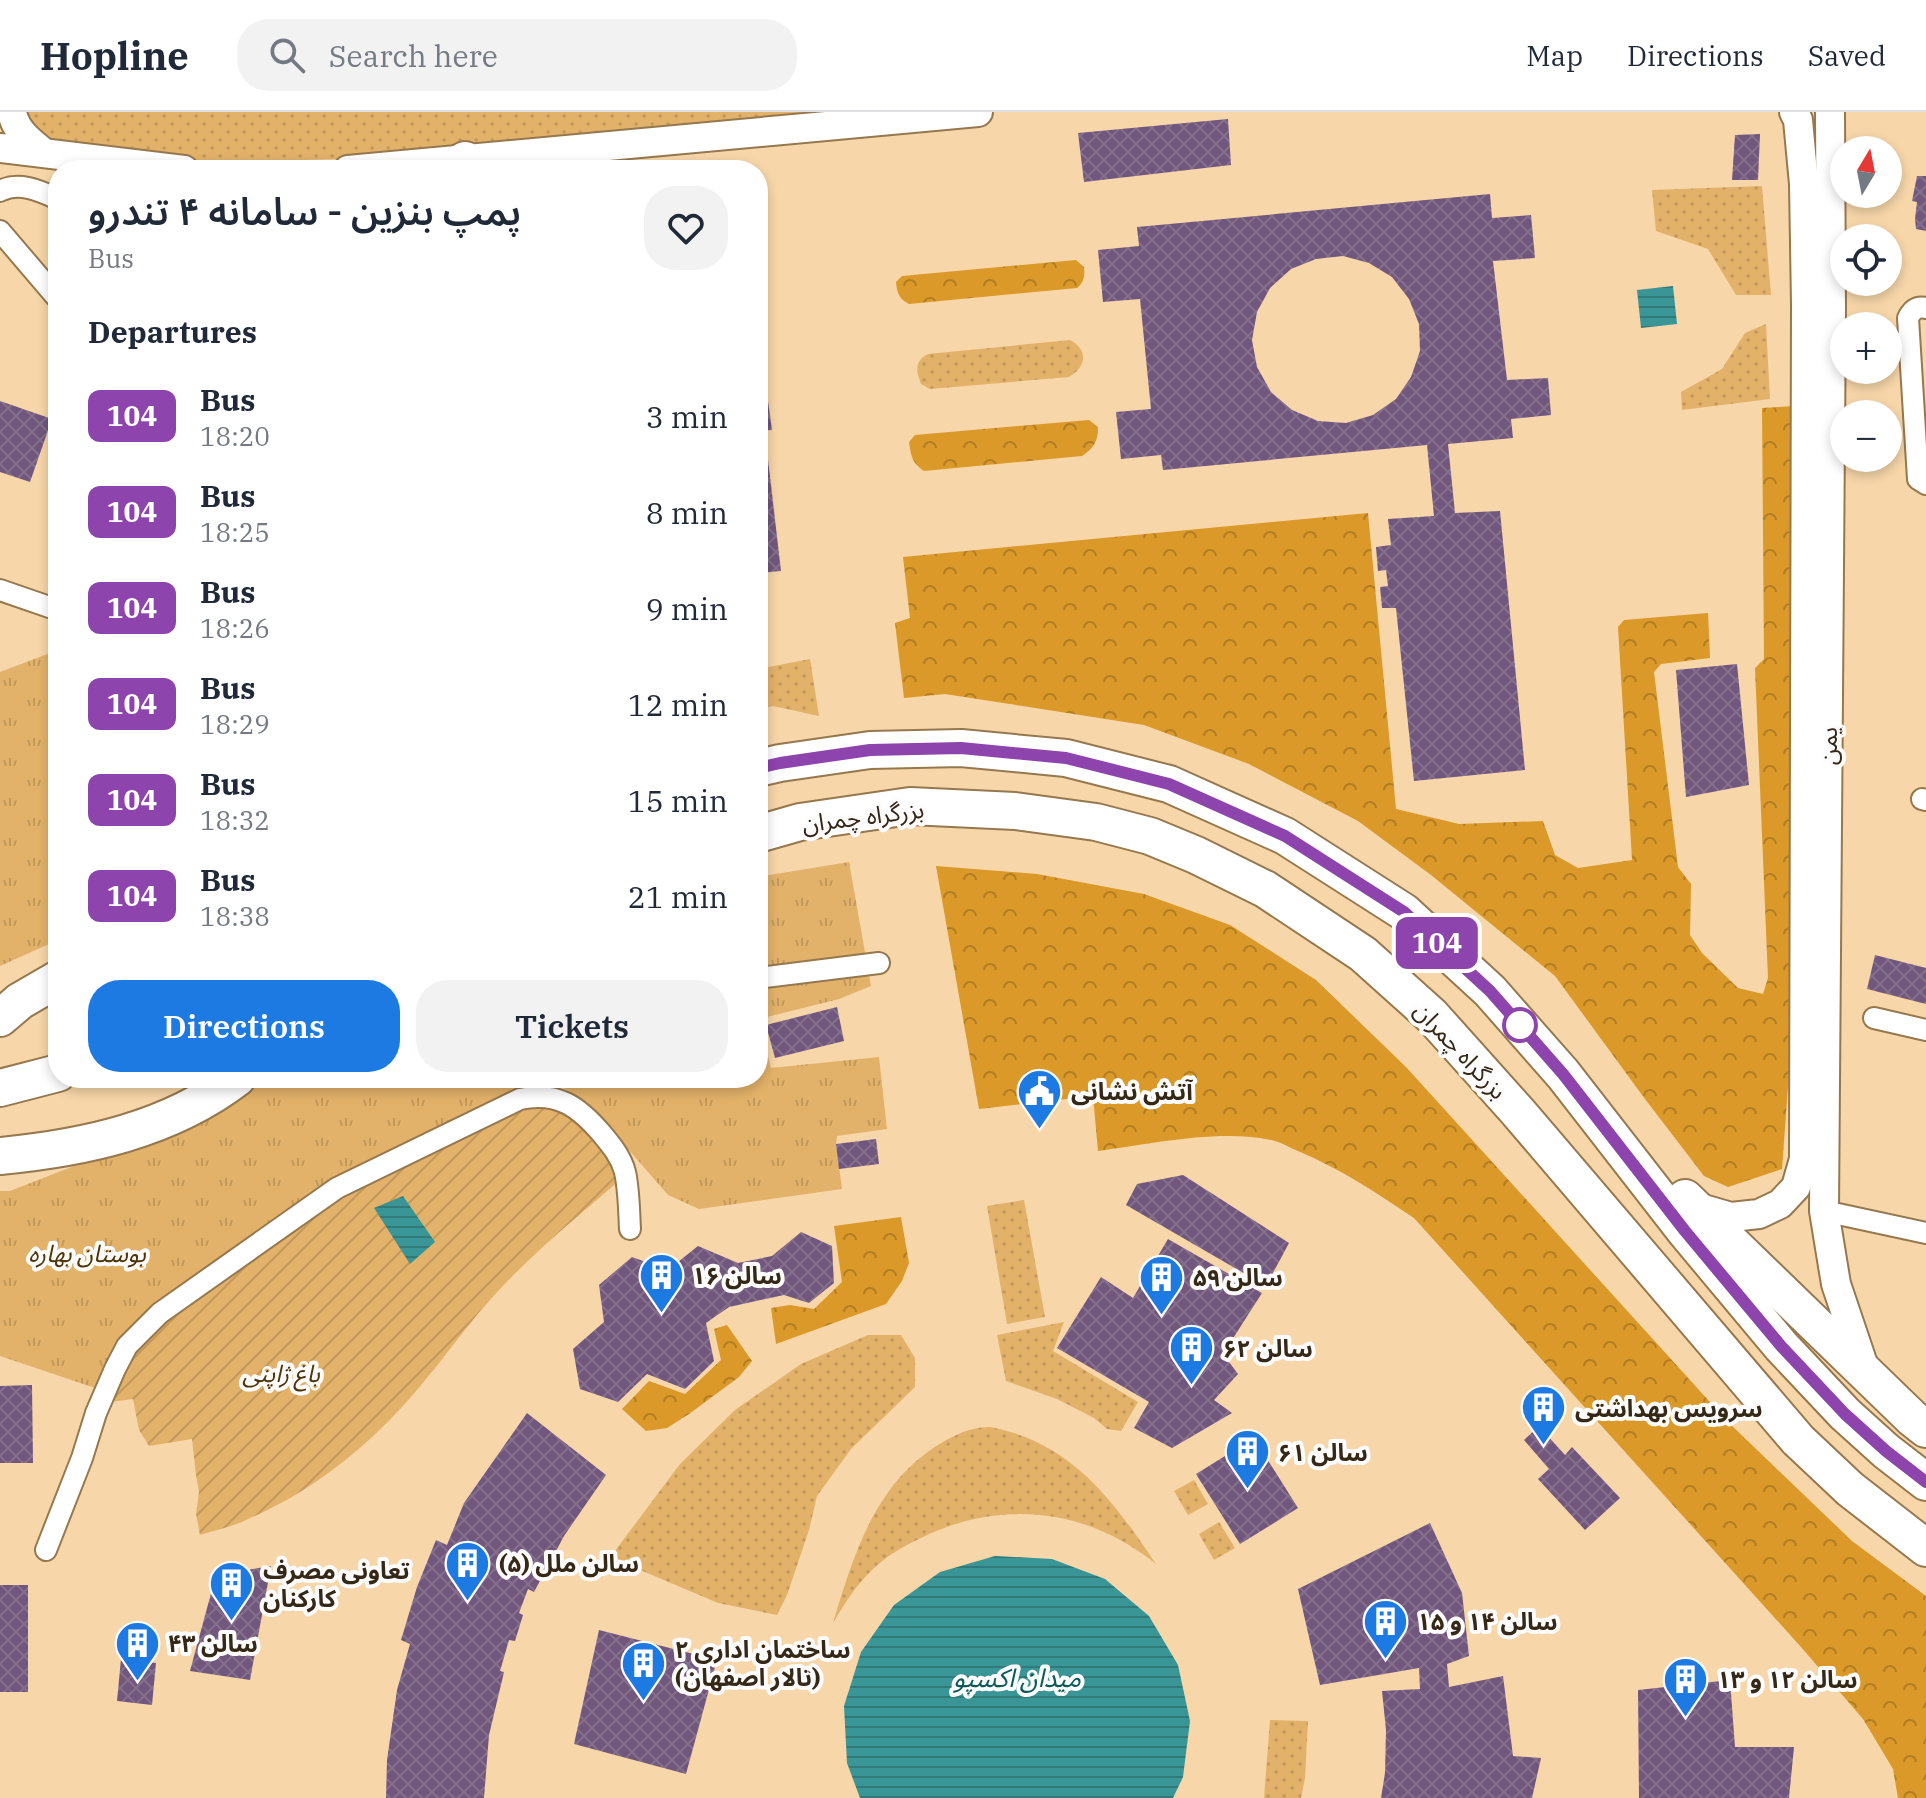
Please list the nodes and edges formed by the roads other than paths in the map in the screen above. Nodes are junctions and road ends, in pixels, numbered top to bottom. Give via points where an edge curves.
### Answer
1 (12, 112) edge
2 (978, 112) edge
3 (1794, 112) edge
4 (1830, 112) edge
5 (950, 113) edge
6 (15, 151) edge
7 (95, 160) edge
8 (504, 160) edge
9 (0, 191) edge
10 (48, 195) edge
11 (0, 231) edge
12 (48, 287) edge
13 (1926, 308) edge
14 (1926, 484) edge
15 (0, 590) edge
16 (48, 607) edge
17 (768, 765) edge
18 (768, 831) edge
19 (879, 963) dead end
20 (768, 977) edge
21 (48, 985) edge
22 (48, 1007) edge
23 (1874, 1018) dead end
24 (0, 1019) edge
25 (1926, 1030) edge
26 (1563, 1074) junction
27 (48, 1076) edge
28 (0, 1088) edge
29 (222, 1088) edge
30 (0, 1156) edge
31 (1692, 1205) junction
32 (1824, 1211) junction
33 (630, 1229) dead end
34 (1926, 1233) edge
35 (1866, 1374) junction
36 (1926, 1429) edge
37 (1926, 1482) edge
38 (1926, 1548) edge
39 (46, 1550) dead end

1 - 6 main road via 23,136
2 - 5 main road
3 - 31 main road, یمن via 1804,184 1806,305 1804,1159 1796,1187 1780,1204 1759,1214 1731,1217
4 - 32 main road, یمن
5 - 8 main road
6 - 7 main road
9 - 10 street via 31,188
11 - 12 street
13 - 14 street via 1912,311 1908,318 1916,466 1918,479
15 - 16 street
17 - 26 highway via 870,750 961,748 1066,758 1169,784 1285,836 1404,912 1490,991
18 - 38 highway, بزرگراه چمران via 910,806 1015,811 1150,836 1265,889 1363,954 1432,1016 1798,1440
19 - 20 street
21 - 24 highway
22 - 24 highway
23 - 25 street
26 - 31 highway
26 - 37 highway via 1781,1346 1845,1414
27 - 28 highway
29 - 30 highway via 165,1120 128,1133
31 - 35 highway
32 - 34 street
32 - 35 main road, یمن via 1836,1284
33 - 39 street via 625,1174 612,1145 579,1110 545,1097 520,1099 337,1188 160,1313 127,1346 96,1413
35 - 36 highway

